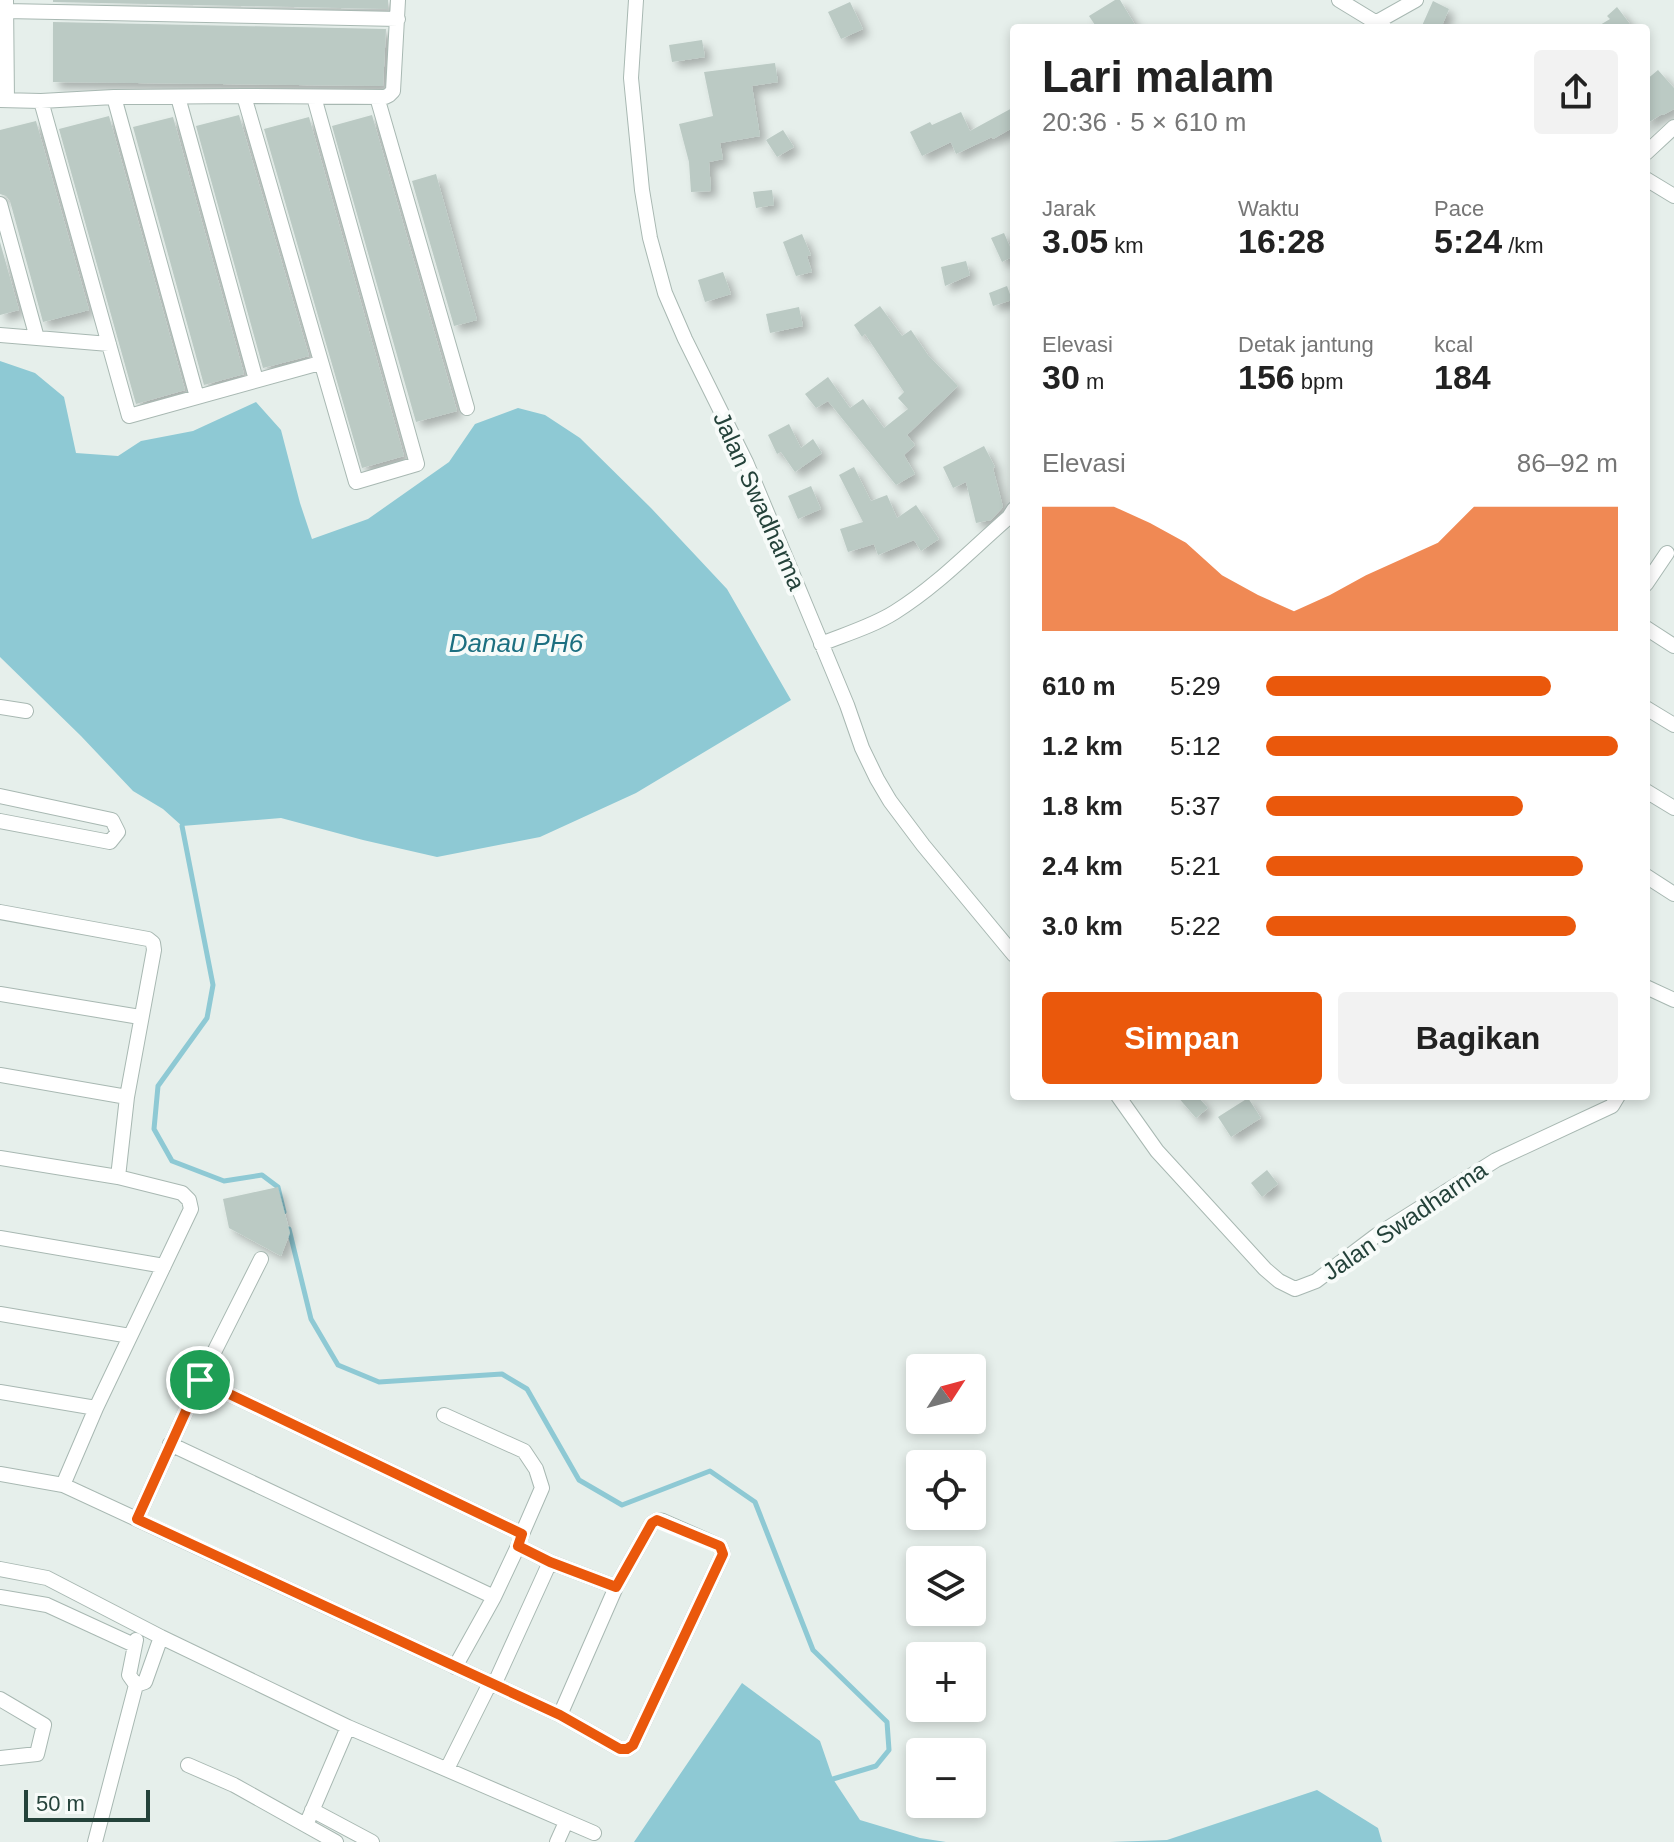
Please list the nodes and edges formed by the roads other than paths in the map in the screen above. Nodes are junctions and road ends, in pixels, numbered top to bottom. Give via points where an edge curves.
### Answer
1 (398, 0) edge
2 (636, 0) edge
3 (1339, 0) edge
4 (1416, 0) edge
5 (6, 6) edge
6 (398, 19) junction
7 (1378, 24) edge
8 (1381, 24) edge
9 (244, 96) junction
10 (114, 97) junction
11 (178, 97) junction
12 (314, 97) junction
13 (377, 97) junction
14 (4, 100) edge
15 (41, 101) junction
16 (1674, 127) edge
17 (1650, 149) edge
18 (1650, 181) edge
19 (1674, 196) edge
20 (0, 204) edge
21 (0, 335) edge
22 (37, 338) junction
23 (109, 344) junction
24 (320, 363) junction
25 (256, 380) junction
26 (197, 397) junction
27 (467, 408) dead end
28 (1010, 515) edge
29 (1667, 553) dead end
30 (1650, 578) edge
31 (1650, 631) edge
32 (821, 644) junction
33 (1674, 646) edge
34 (0, 707) edge
35 (1650, 710) edge
36 (26, 711) dead end
37 (1674, 725) edge
38 (1650, 793) edge
39 (0, 796) edge
40 (1674, 808) edge
41 (0, 821) edge
42 (1650, 878) edge
43 (1672, 888) edge
44 (0, 912) edge
45 (1010, 950) edge
46 (1650, 989) edge
47 (0, 994) edge
48 (1674, 1000) edge
49 (140, 1017) junction
50 (0, 1075) edge
51 (127, 1097) junction
52 (1121, 1100) edge
53 (1616, 1100) edge
54 (0, 1158) edge
55 (118, 1177) junction
56 (0, 1238) edge
57 (261, 1259) dead end
58 (164, 1266) junction
59 (0, 1314) edge
60 (130, 1336) junction
61 (200, 1380) junction
62 (0, 1392) edge
63 (96, 1408) junction
64 (444, 1415) dead end
65 (170, 1444) junction
66 (0, 1474) edge
67 (63, 1485) junction
68 (137, 1519) junction
69 (520, 1540) junction
70 (550, 1562) junction
71 (0, 1569) edge
72 (616, 1587) junction
73 (0, 1597) edge
74 (494, 1597) junction
75 (141, 1627) junction
76 (161, 1637) junction
77 (134, 1645) junction
78 (455, 1667) junction
79 (492, 1684) junction
80 (136, 1685) junction
81 (0, 1699) edge
82 (560, 1715) junction
83 (348, 1727) junction
84 (0, 1758) edge
85 (188, 1765) dead end
86 (447, 1769) junction
87 (312, 1810) junction
88 (566, 1822) junction
89 (306, 1825) junction
90 (594, 1833) dead end
91 (95, 1842) edge
92 (336, 1842) edge
93 (372, 1842) edge
94 (557, 1842) edge

1 - 6 street
2 - 32 street, Jalan Swadharma via 631,78 642,190 665,293 746,462
3 - 7 street
4 - 8 street
5 - 6 street
5 - 14 street
6 - 13 street via 393,91
9 - 11 street
9 - 12 street
9 - 24 street
10 - 11 street
10 - 15 street
10 - 26 street
11 - 25 street
12 - 13 street
12 - 24 street via 417,464 356,482
13 - 27 street
14 - 15 street
15 - 23 street
16 - 17 street
18 - 19 street
20 - 22 street
21 - 22 street
22 - 23 street
23 - 26 street via 129,416
24 - 25 street
25 - 26 street
28 - 32 street via 909,603
29 - 30 street
31 - 33 street
32 - 45 street, Jalan Swadharma via 862,748 890,801
34 - 36 street
35 - 37 street
38 - 40 street
39 - 41 street via 112,820 118,832 110,842
42 - 43 street
44 - 49 street via 148,939 154,950
46 - 48 street
47 - 49 street
49 - 51 street
50 - 51 street
51 - 55 street
52 - 53 street, Jalan Swadharma via 1157,1151 1265,1269 1295,1289 1316,1281 1377,1235 1496,1160
54 - 55 street
55 - 58 street via 182,1193 189,1200 191,1209
56 - 58 street
57 - 61 street
58 - 60 street
59 - 60 street
60 - 63 street
61 - 65 street
61 - 69 street
62 - 63 street
63 - 67 street
64 - 69 street via 524,1451 531,1460 542,1488
65 - 68 street
65 - 74 street
66 - 67 street
67 - 68 street
68 - 78 street
69 - 70 street
69 - 74 street
70 - 72 street
70 - 79 street
71 - 75 street via 47,1578
72 - 82 street
72 - 82 street via 657,1520 722,1549 633,1745 620,1749
73 - 77 street via 47,1605
74 - 78 street
75 - 76 street
75 - 77 street
76 - 80 street via 145,1682
76 - 83 street
77 - 80 street via 129,1675
78 - 79 street
79 - 82 street
79 - 86 street
80 - 91 street
81 - 84 street via 44,1725 37,1754
83 - 86 street
83 - 87 street
85 - 89 street
86 - 88 street
87 - 89 street
87 - 93 street
88 - 90 street
88 - 94 street
89 - 92 street

